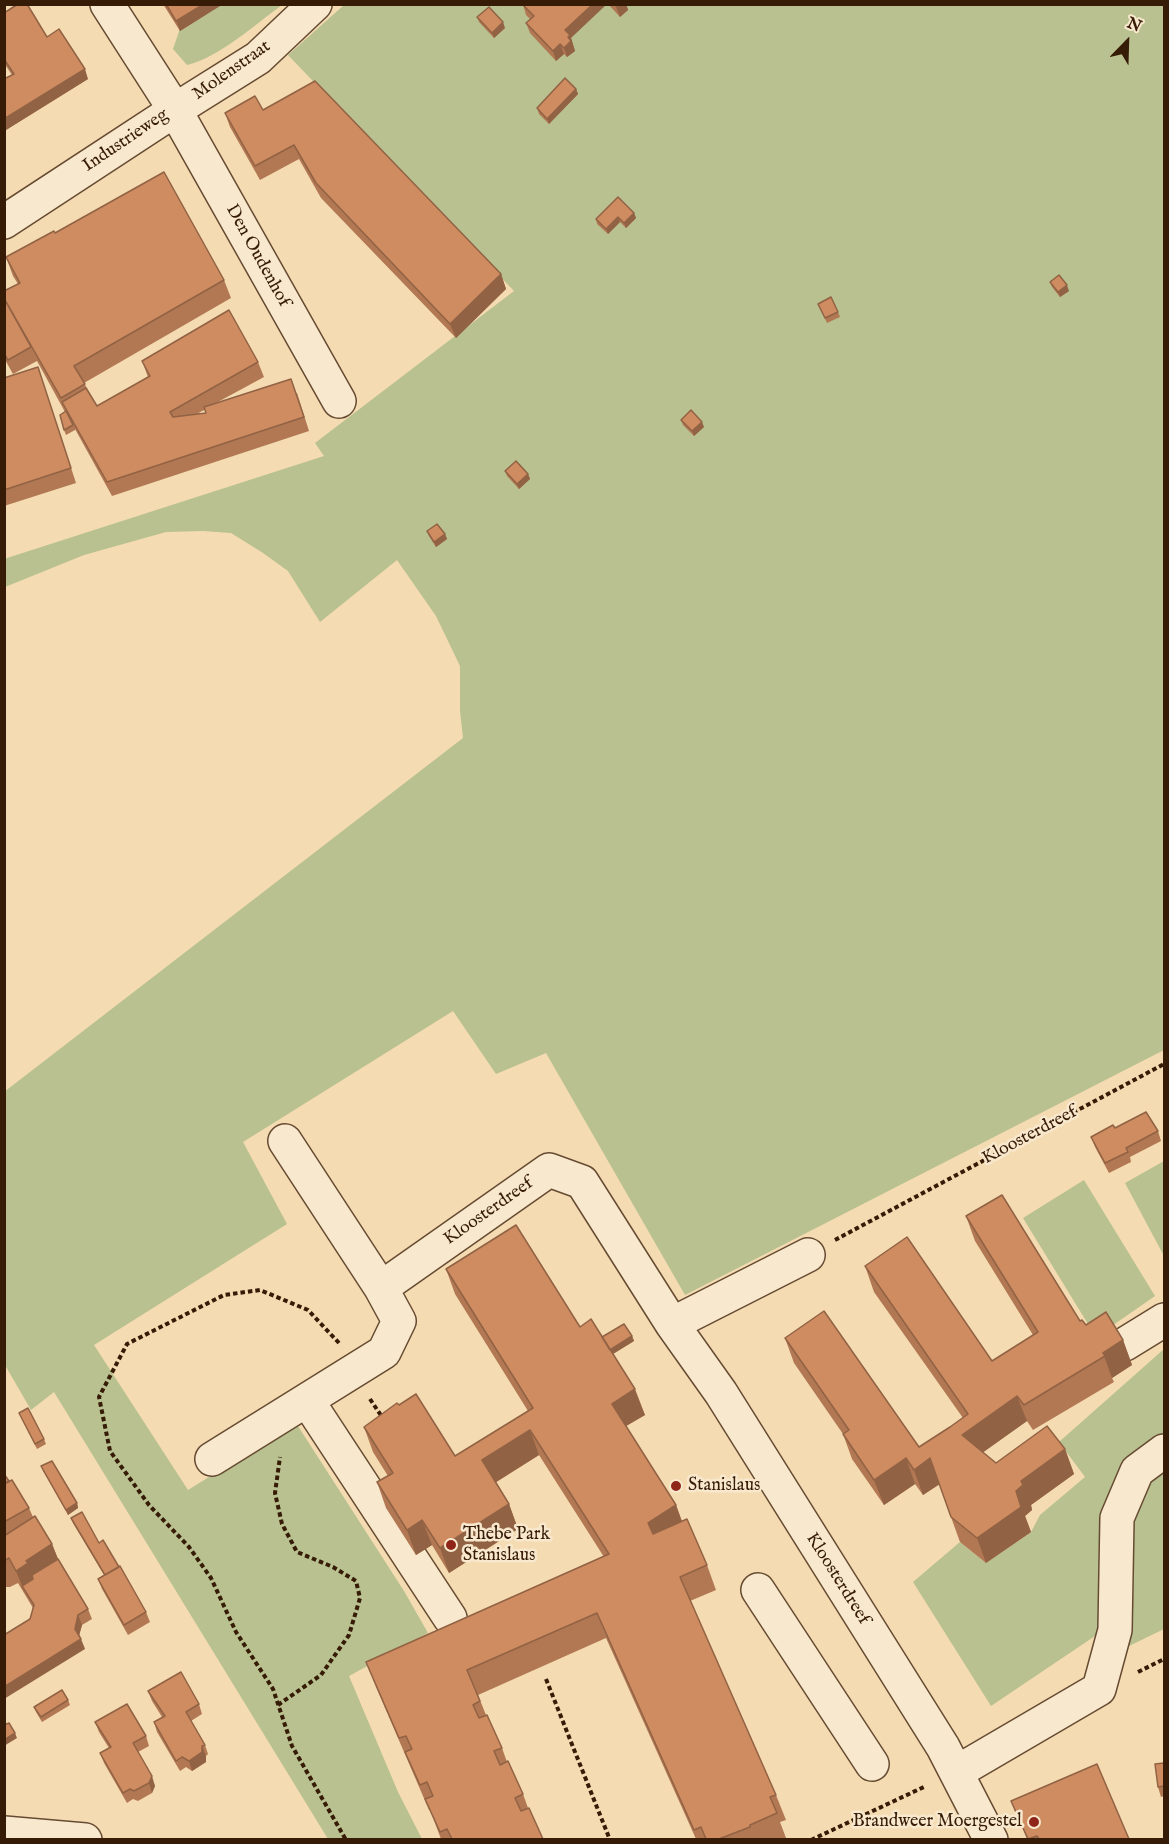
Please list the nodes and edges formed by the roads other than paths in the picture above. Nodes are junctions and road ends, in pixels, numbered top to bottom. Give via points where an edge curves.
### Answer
1 (107, 4) edge
2 (315, 4) edge
3 (175, 110) junction
4 (4, 222) edge
5 (339, 401) dead end
6 (285, 1141) dead end
7 (808, 1255) road end
8 (381, 1288) junction
9 (1164, 1320) edge
10 (672, 1324) junction
11 (1125, 1344) dead end
12 (302, 1403) junction
13 (1164, 1451) edge
14 (212, 1459) dead end
15 (758, 1590) dead end
16 (450, 1618) dead end
17 (872, 1764) dead end
18 (957, 1772) junction
19 (4, 1833) edge
20 (85, 1839) edge
21 (991, 1839) edge

1 - 3 street, Industrieweg
2 - 3 street, Molenstraat via 258,58
3 - 4 street, Industrieweg
3 - 5 street, Den Oudenhof
6 - 8 street
7 - 10 street
8 - 10 street, Kloosterdreef via 549,1170 582,1182
8 - 12 street via 399,1321 384,1352
9 - 11 street
10 - 18 street, Kloosterdreef via 721,1393
12 - 14 street
12 - 16 street
13 - 18 street via 1137,1472 1117,1518 1115,1630 1099,1689
15 - 17 street
18 - 21 street, Kloosterdreef
19 - 20 street

